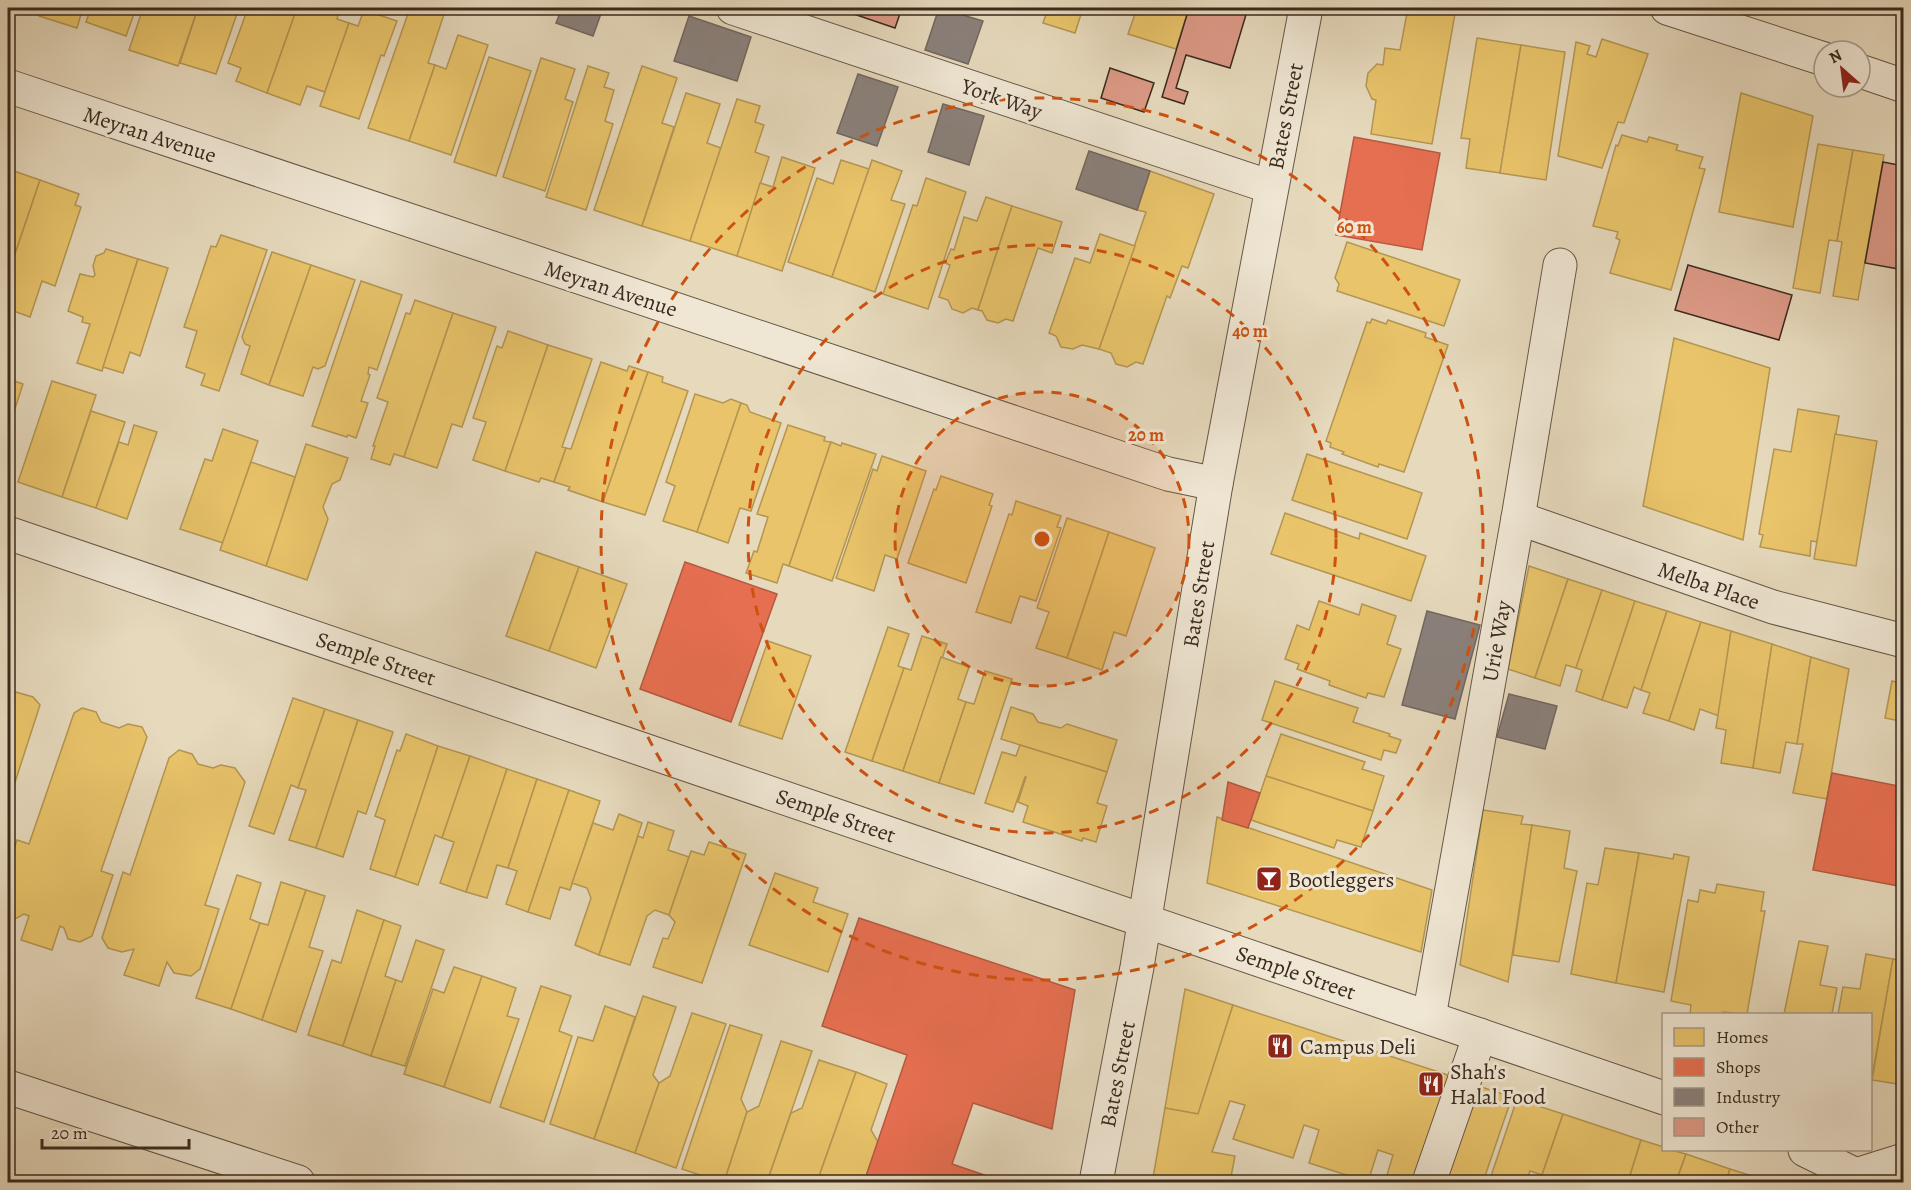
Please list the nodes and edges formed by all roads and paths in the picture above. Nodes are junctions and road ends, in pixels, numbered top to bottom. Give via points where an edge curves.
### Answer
1 (733, 8) edge
2 (1306, 8) edge
3 (1667, 8) edge
4 (1812, 55) edge
5 (1872, 75) edge
6 (8, 86) edge
7 (1904, 86) edge
8 (1271, 187) junction
9 (1560, 265) dead end
10 (1216, 484) junction
11 (1518, 518) junction
12 (8, 533) edge
13 (1904, 640) edge
14 (1144, 920) junction
15 (1429, 1017) junction
16 (1480, 1035) junction
17 (8, 1087) edge
18 (1662, 1097) edge
19 (1808, 1151) edge
20 (1904, 1160) edge
21 (1855, 1179) edge
22 (298, 1182) edge
23 (1096, 1182) edge
24 (1429, 1182) edge

1 - 8 street, York Way
2 - 8 street, Bates Street
3 - 4 street
5 - 7 street
6 - 10 street, Meyran Avenue via 1168,474
8 - 10 street, Bates Street
9 - 11 street, Urie Way
10 - 14 street, Bates Street
11 - 13 street, Melba Place via 1773,607
11 - 15 street, Urie Way
12 - 14 street, Semple Street
14 - 15 street, Semple Street
14 - 23 street, Bates Street
15 - 16 street, Semple Street
16 - 18 street, Semple Street
16 - 24 street
17 - 22 street
19 - 21 street
20 - 21 street

